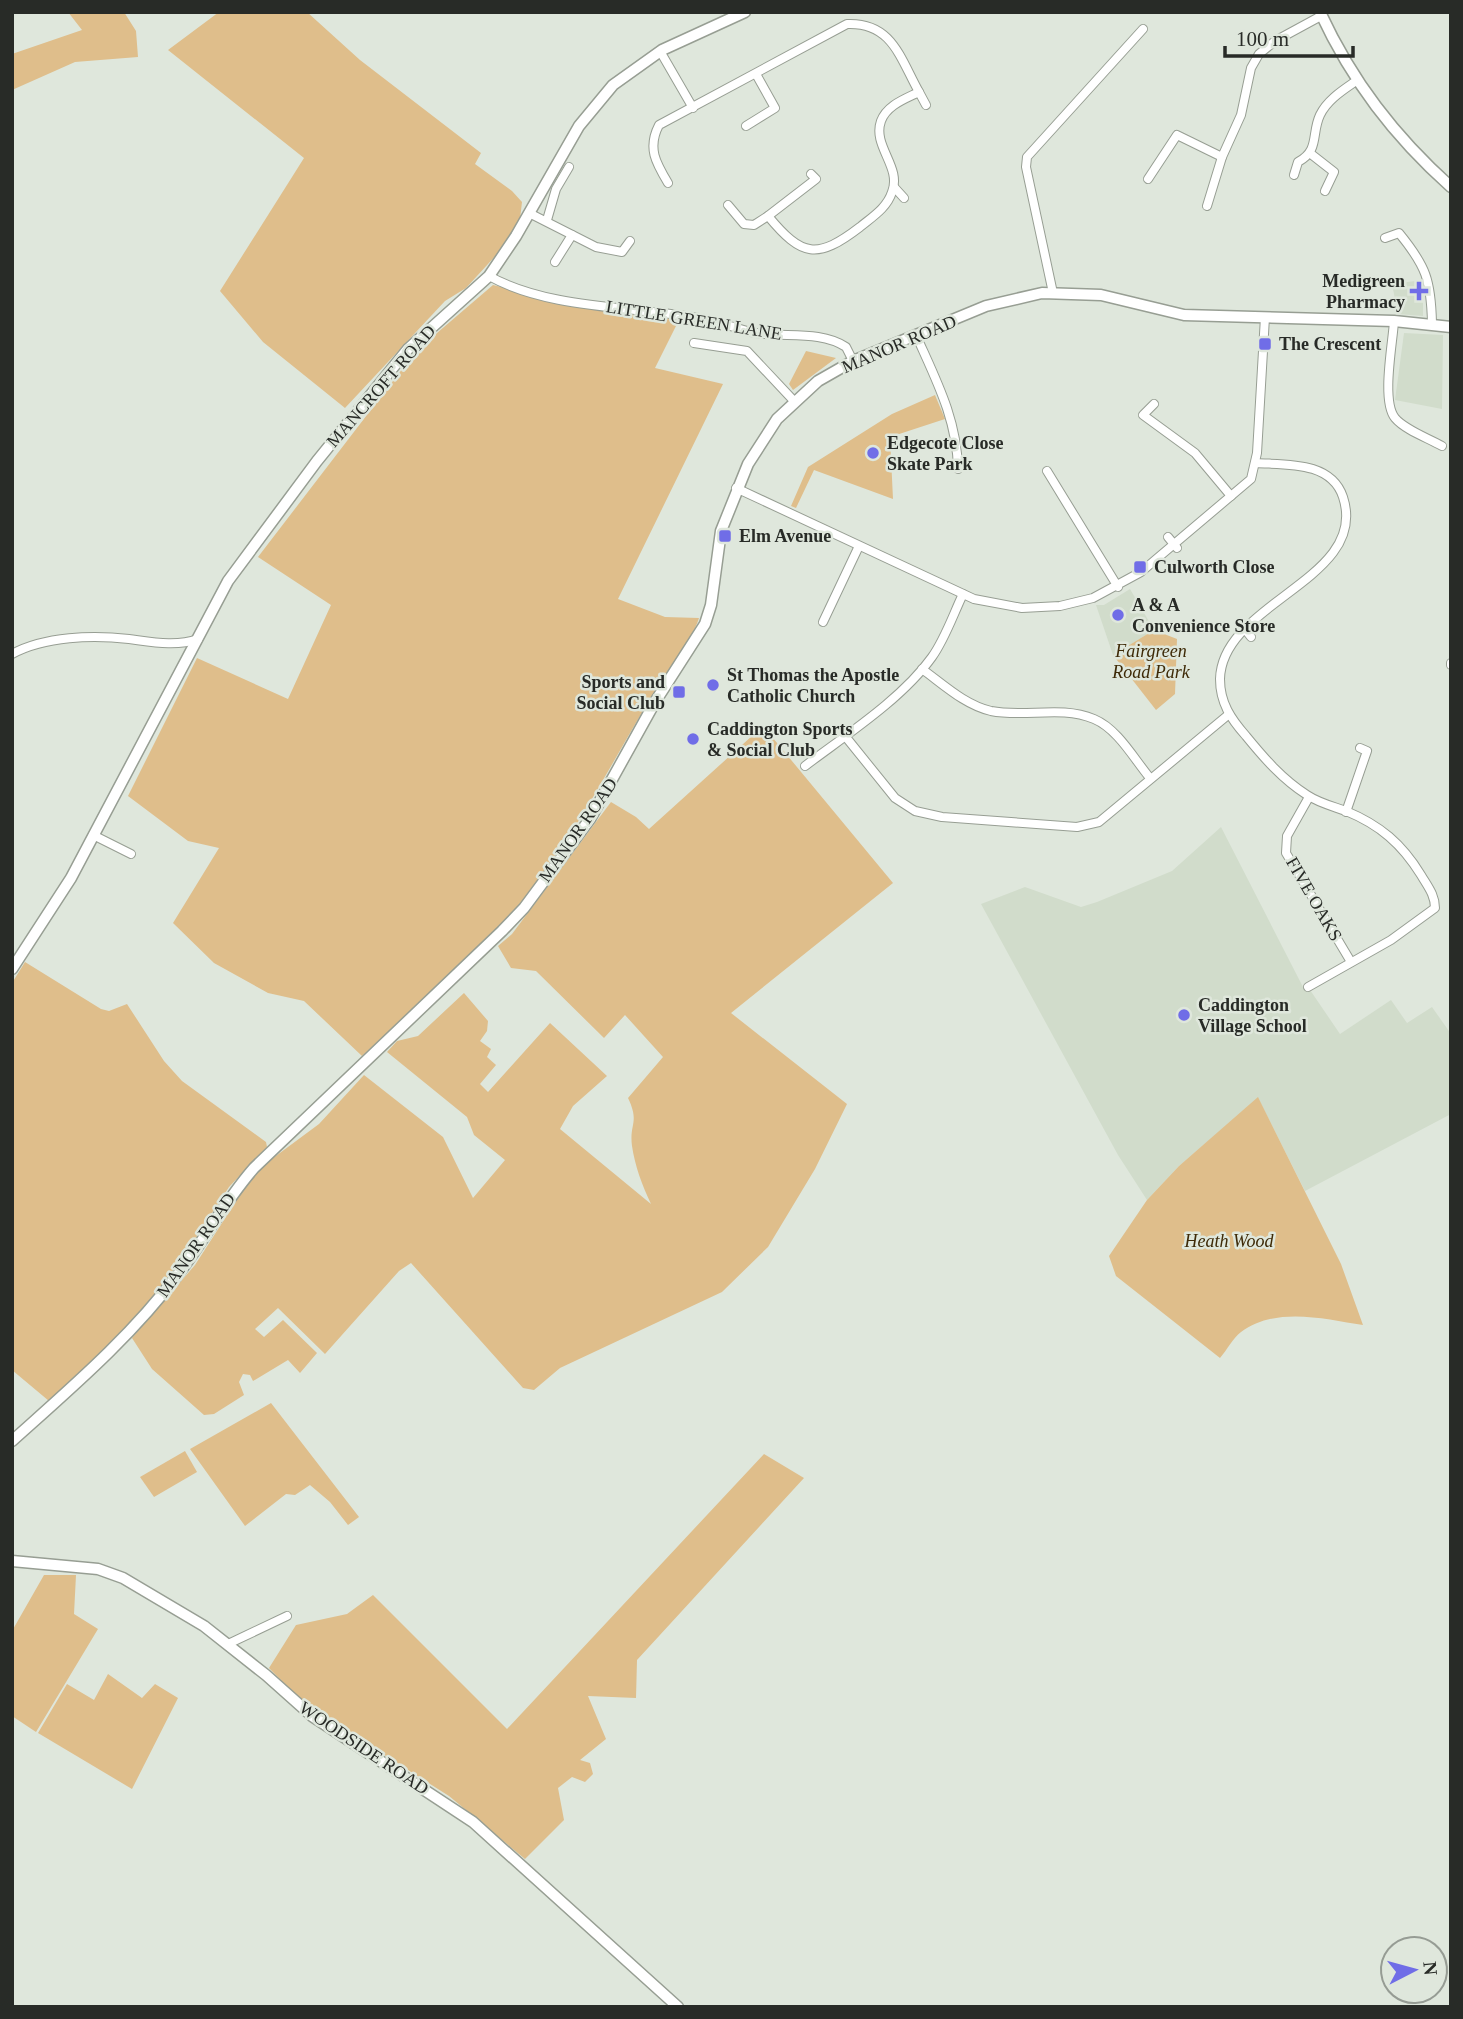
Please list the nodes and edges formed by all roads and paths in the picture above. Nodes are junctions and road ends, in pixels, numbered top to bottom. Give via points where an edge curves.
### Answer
1 (745, 12) edge
2 (1321, 14) edge
3 (725, 16) edge
4 (1143, 29) dead end
5 (660, 51) junction
6 (756, 74) junction
7 (1356, 81) junction
8 (919, 92) junction
9 (926, 105) dead end
10 (693, 108) junction
11 (747, 126) dead end
12 (1311, 154) junction
13 (1222, 157) junction
14 (1288, 157) dead end
15 (1298, 162) junction
16 (569, 167) dead end
17 (1294, 175) dead end
18 (1148, 179) dead end
19 (816, 180) dead end
20 (668, 183) dead end
21 (894, 187) junction
22 (1451, 187) edge
23 (1325, 191) dead end
24 (904, 198) dead end
25 (728, 205) dead end
26 (1207, 206) dead end
27 (529, 213) junction
28 (768, 216) junction
29 (547, 220) junction
30 (572, 235) junction
31 (1385, 237) dead end
32 (630, 241) dead end
33 (622, 252) junction
34 (555, 262) dead end
35 (623, 262) dead end
36 (489, 276) junction
37 (1053, 293) junction
38 (1265, 317) junction
39 (1394, 320) junction
40 (1432, 323) junction
41 (1451, 327) edge
42 (916, 335) junction
43 (694, 342) dead end
44 (853, 360) junction
45 (794, 401) junction
46 (1154, 404) dead end
47 (1430, 425) dead end
48 (1424, 436) junction
49 (1441, 446) dead end
50 (1256, 463) junction
51 (958, 469) dead end
52 (1047, 471) dead end
53 (736, 488) junction
54 (1231, 496) junction
55 (859, 546) junction
56 (1118, 587) junction
57 (962, 594) junction
58 (822, 622) dead end
59 (199, 639) junction
60 (179, 643) junction
61 (12, 654) edge
62 (190, 656) junction
63 (922, 669) junction
64 (1228, 715) junction
65 (845, 736) junction
66 (1366, 751) dead end
67 (805, 766) dead end
68 (1150, 778) junction
69 (1309, 797) junction
70 (1346, 812) junction
71 (93, 835) junction
72 (131, 854) dead end
73 (1435, 908) junction
74 (1445, 911) dead end
75 (1351, 962) junction
76 (12, 969) edge
77 (1308, 987) dead end
78 (12, 1441) edge
79 (12, 1561) edge
80 (286, 1616) dead end
81 (228, 1644) junction
82 (678, 2007) edge

1 - 3 street, MANCROFT ROAD
2 - 7 street
2 - 13 street via 1259,54 1251,68 1241,115
3 - 5 street, MANCROFT ROAD
4 - 37 street via 1027,157
5 - 10 street
5 - 27 street, MANCROFT ROAD via 614,85 579,126
6 - 8 street via 847,24 865,23 889,38
6 - 10 street
6 - 11 street via 776,107
7 - 12 street via 1324,108
7 - 22 street via 1394,131
8 - 9 street
8 - 21 street via 892,106 880,121 880,142
10 - 20 street via 659,125 652,138 653,156
12 - 15 street
12 - 23 street via 1334,172
13 - 18 street via 1179,130
13 - 26 street
14 - 15 street
15 - 17 street
16 - 29 street via 556,189
19 - 28 street
21 - 24 street
21 - 28 street via 878,212 821,250 792,242
25 - 28 street via 744,224 754,225
27 - 29 street
27 - 36 street, MANCROFT ROAD
29 - 30 street
30 - 33 street via 596,247
30 - 34 street
31 - 40 street via 1399,233 1422,261
32 - 33 street
33 - 35 street
36 - 44 street, LITTLE GREEN LANE via 532,292 593,304 706,319 756,333 825,340 846,347
36 - 59 street, MANCROFT ROAD via 408,349 335,438 236,569
37 - 38 street, MANOR ROAD via 1101,295 1184,315
37 - 42 street, MANOR ROAD via 999,302
38 - 39 street, MANOR ROAD
38 - 50 street
39 - 40 street, MANOR ROAD
39 - 48 street via 1390,404 1398,421
40 - 41 street, MANOR ROAD
42 - 44 street, MANOR ROAD
42 - 51 street via 950,410
43 - 45 street via 747,351
44 - 45 street, MANOR ROAD
45 - 53 street, MANOR ROAD via 763,440
46 - 54 street via 1143,415 1195,453
47 - 48 street
48 - 49 street
50 - 54 street via 1251,478
50 - 64 street via 1309,466 1330,477 1342,492 1348,511 1347,532 1335,552 1246,630 1226,655 1220,678
52 - 56 street
53 - 55 street
53 - 78 street, MANOR ROAD via 721,531 711,606 701,634 654,702 604,798 524,908 254,1168 140,1320 66,1395
54 - 56 street
55 - 57 street
55 - 58 street
56 - 57 street via 1077,603 1040,608 1004,607
57 - 63 street via 942,639
59 - 60 street
59 - 62 street, MANCROFT ROAD
60 - 61 street via 88,638 30,645
60 - 62 street
62 - 71 street, MANCROFT ROAD
63 - 65 street
63 - 68 street via 968,703 990,711 1043,710 1095,720 1111,730
64 - 68 street
64 - 69 street via 1273,768
65 - 67 street
65 - 68 street via 895,798 915,811 942,817 1077,827 1099,822
66 - 70 street
69 - 70 street
69 - 75 street, FIVE OAKS via 1287,836 1286,853
70 - 73 street via 1385,832 1405,850 1435,897
71 - 72 street
71 - 76 street, MANCROFT ROAD via 58,900
73 - 74 street
73 - 75 street
75 - 77 street
79 - 81 street, WOODSIDE ROAD via 88,1567 114,1575 184,1613
80 - 81 street
81 - 82 street, WOODSIDE ROAD via 312,1716 473,1822

